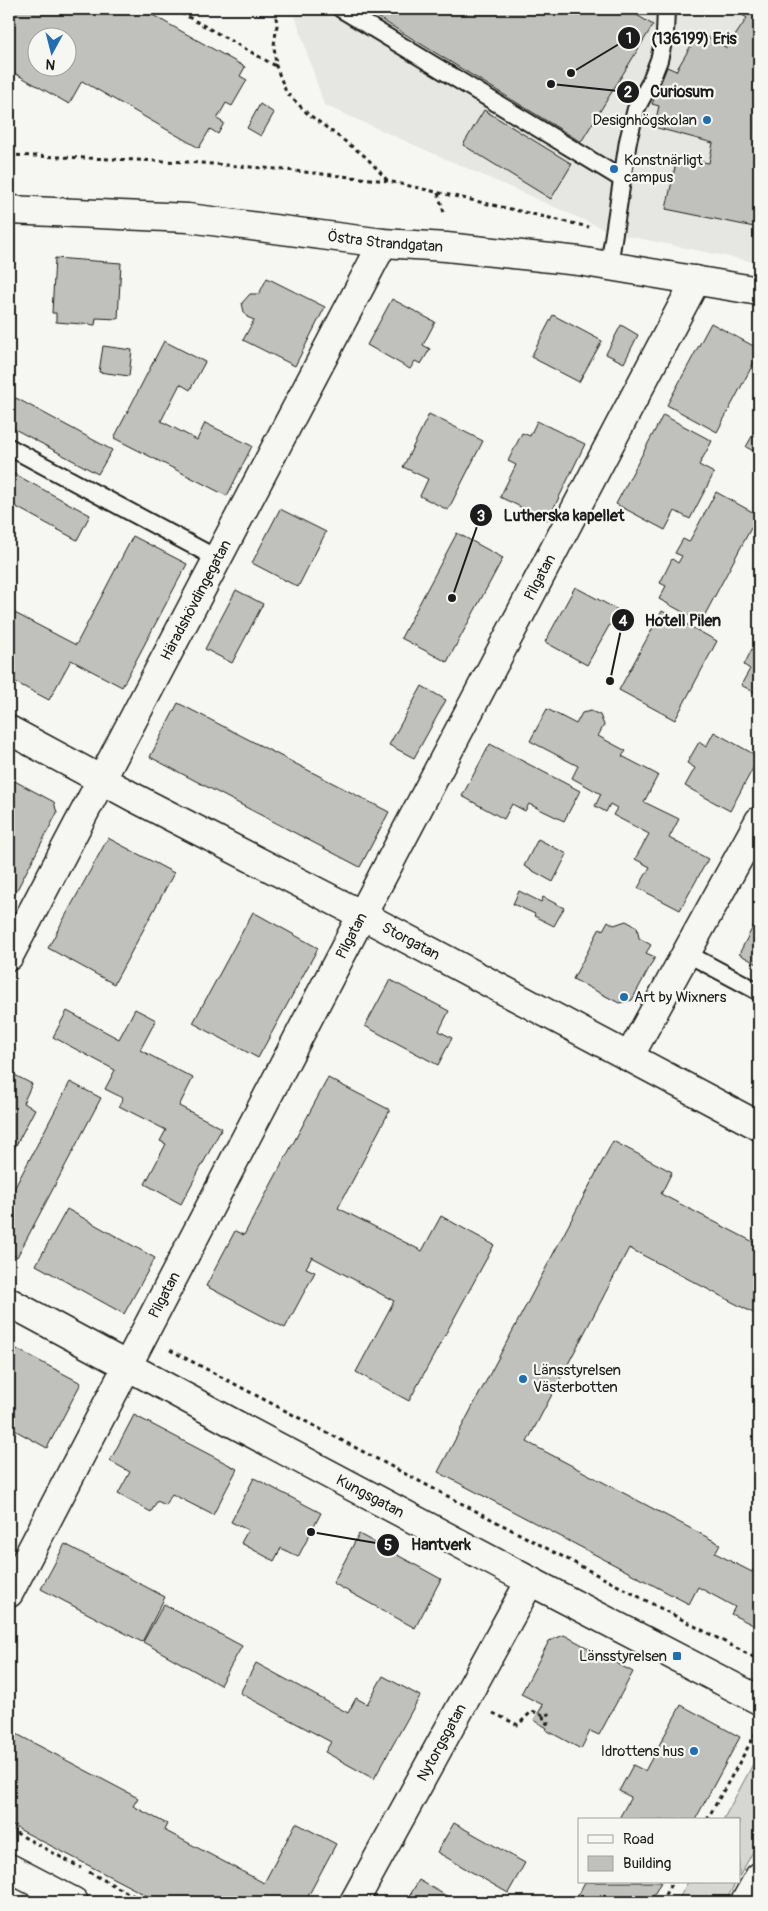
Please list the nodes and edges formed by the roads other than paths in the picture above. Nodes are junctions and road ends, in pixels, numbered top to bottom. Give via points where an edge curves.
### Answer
1 (341, 9) edge
2 (666, 9) edge
3 (622, 179) junction
4 (9, 210) edge
5 (383, 243) junction
6 (609, 266) junction
7 (696, 280) junction
8 (759, 291) edge
9 (9, 447) edge
10 (218, 559) junction
11 (9, 730) edge
12 (102, 780) junction
13 (759, 821) edge
14 (362, 915) junction
15 (686, 953) junction
16 (9, 956) edge
17 (759, 992) edge
18 (629, 1056) junction
19 (759, 1126) edge
20 (9, 1302) edge
21 (127, 1367) junction
22 (530, 1581) junction
23 (9, 1593) edge
24 (759, 1700) edge
25 (9, 1868) edge
26 (759, 1877) edge
27 (74, 1902) edge
28 (354, 1902) edge
29 (745, 1902) edge

1 - 3 lane
2 - 3 lane via 659,60 636,109
3 - 6 lane
4 - 5 street, Östra Strandgatan via 188,218
5 - 6 street, Östra Strandgatan
5 - 10 street, Häradshövdingegatan
6 - 7 street, Östra Strandgatan
7 - 8 street, Östra Strandgatan
7 - 14 street, Pilgatan
9 - 10 lane
10 - 12 street, Häradshövdingegatan
11 - 12 street, Storgatan
12 - 14 street, Storgatan
12 - 16 street, Häradshövdingegatan
13 - 15 street
14 - 18 street, Storgatan
14 - 21 street, Pilgatan
15 - 17 lane
15 - 18 street
18 - 19 street, Storgatan
20 - 21 street, Kungsgatan
21 - 22 street, Kungsgatan
21 - 23 street, Pilgatan
22 - 24 street, Kungsgatan
22 - 28 street, Nytorgsgatan
25 - 27 street
26 - 29 street

